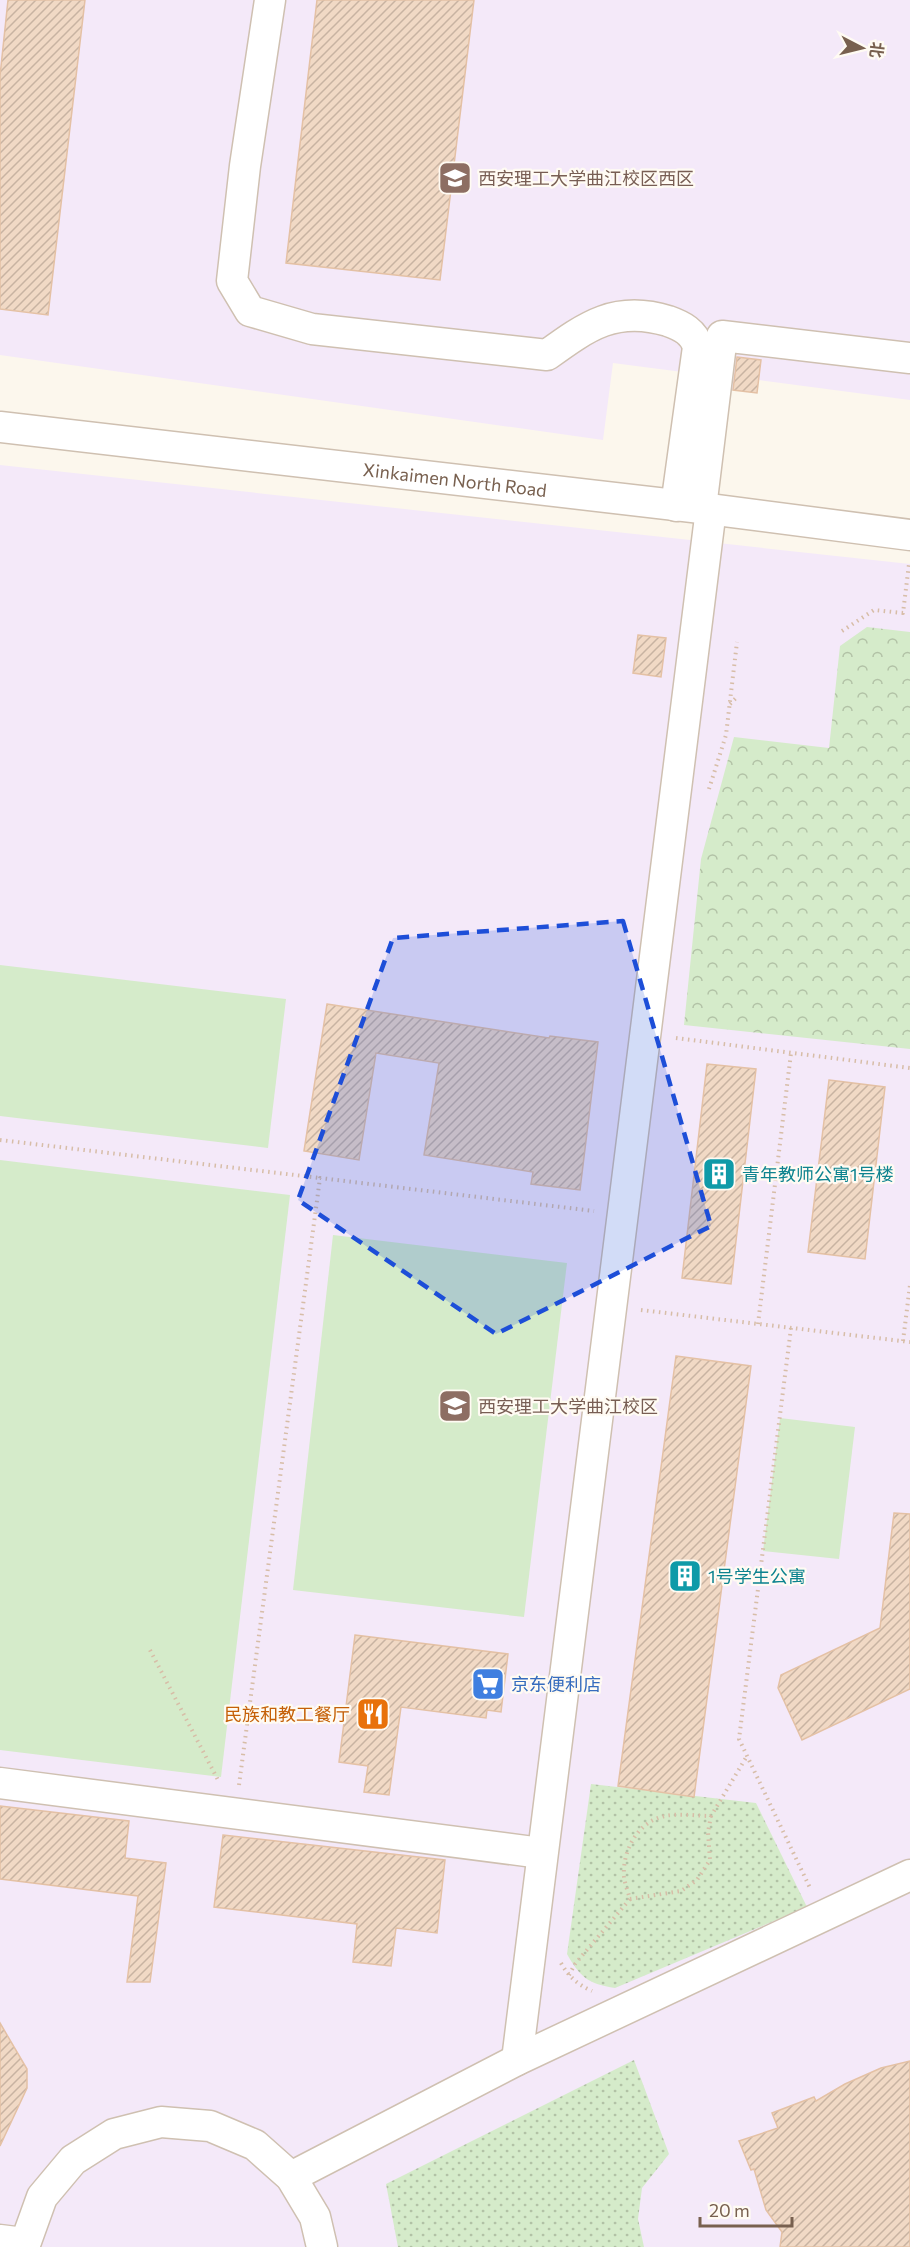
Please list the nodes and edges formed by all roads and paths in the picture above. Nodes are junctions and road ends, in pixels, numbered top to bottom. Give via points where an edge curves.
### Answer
1 (270, 0) edge
2 (910, 358) edge
3 (0, 427) edge
4 (696, 508) junction
5 (910, 535) edge
6 (910, 555) edge
7 (842, 631) dead end
8 (738, 696) dead end
9 (729, 704) dead end
10 (670, 1037) dead end
11 (791, 1053) junction
12 (910, 1068) edge
13 (0, 1140) edge
14 (320, 1178) junction
15 (623, 1214) junction
16 (910, 1285) edge
17 (611, 1306) junction
18 (758, 1324) junction
19 (791, 1328) junction
20 (903, 1341) junction
21 (910, 1342) edge
22 (150, 1650) dead end
23 (747, 1756) junction
24 (0, 1783) edge
25 (236, 1813) junction
26 (711, 1816) junction
27 (541, 1852) junction
28 (910, 1875) edge
29 (814, 1898) dead end
30 (630, 1899) junction
31 (568, 1976) dead end
32 (517, 2060) junction
33 (291, 2177) junction
34 (16, 2244) edge
35 (322, 2247) edge

1 - 4 street via 232,281 250,311 312,329 547,354 586,327 608,319 644,316 673,323 696,337 698,347
2 - 4 street via 722,336
3 - 4 street, Xinkaimen North Road
4 - 5 street, Xinkaimen North Road
4 - 15 street
6 - 7 path via 903,613 874,610
8 - 9 path
10 - 11 path
11 - 12 path
11 - 18 path
13 - 14 path
14 - 15 path
14 - 25 path
15 - 17 street
16 - 20 path
17 - 18 path
17 - 27 street
18 - 19 path
19 - 20 path
19 - 23 path via 739,1739
20 - 21 path
22 - 25 path
23 - 26 path
23 - 29 path
24 - 25 street
25 - 27 street
26 - 30 path via 710,1860 698,1880 681,1891
26 - 30 path via 668,1815 643,1827 632,1840 626,1860 624,1877
27 - 32 street
28 - 32 street
30 - 31 path
32 - 33 street
33 - 34 street via 255,2145 210,2127 161,2122 114,2134 73,2160 42,2198
33 - 35 street via 315,2217

